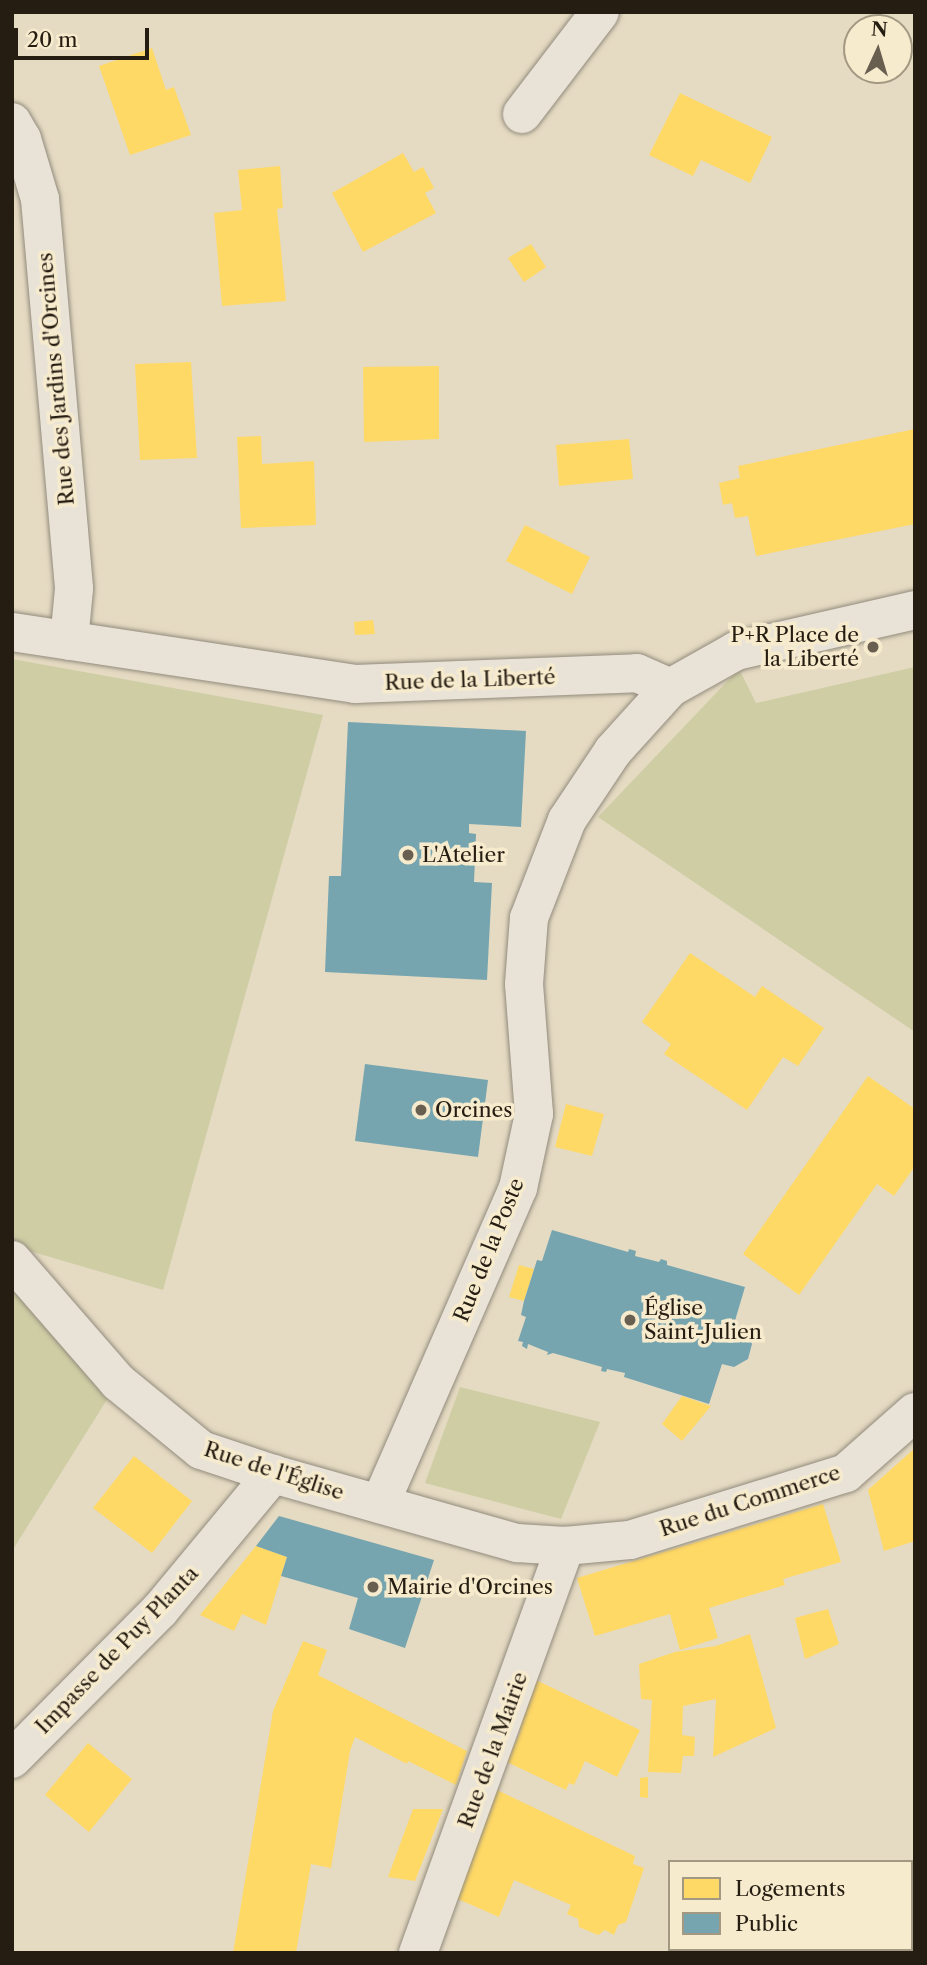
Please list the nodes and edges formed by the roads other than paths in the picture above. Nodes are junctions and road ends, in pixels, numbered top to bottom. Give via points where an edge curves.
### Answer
1 (600, 12) edge
2 (522, 114) dead end
3 (12, 122) edge
4 (915, 610) edge
5 (12, 632) edge
6 (69, 641) junction
7 (670, 688) junction
8 (12, 1260) edge
9 (915, 1412) edge
10 (273, 1474) junction
11 (380, 1504) junction
12 (565, 1546) junction
13 (12, 1759) edge
14 (418, 1953) edge

1 - 2 street
3 - 6 street, Rue des Jardins d'Orcines via 22,139 40,199 74,589
4 - 7 street via 736,651
5 - 6 street, Rue de la Liberté
6 - 7 street, Rue de la Liberté via 355,684 637,674
7 - 11 street, Rue de la Poste via 613,751 567,820 529,918 524,984 534,1114 518,1188
8 - 10 street, Rue de l'Église via 118,1382 201,1450
9 - 12 street, Rue du Commerce via 846,1473 630,1539
10 - 11 street, Rue de l'Église
10 - 13 street, Impasse de Puy Planta via 160,1610
11 - 12 street, Rue de l'Église via 517,1543
12 - 14 street, Rue de la Mairie

